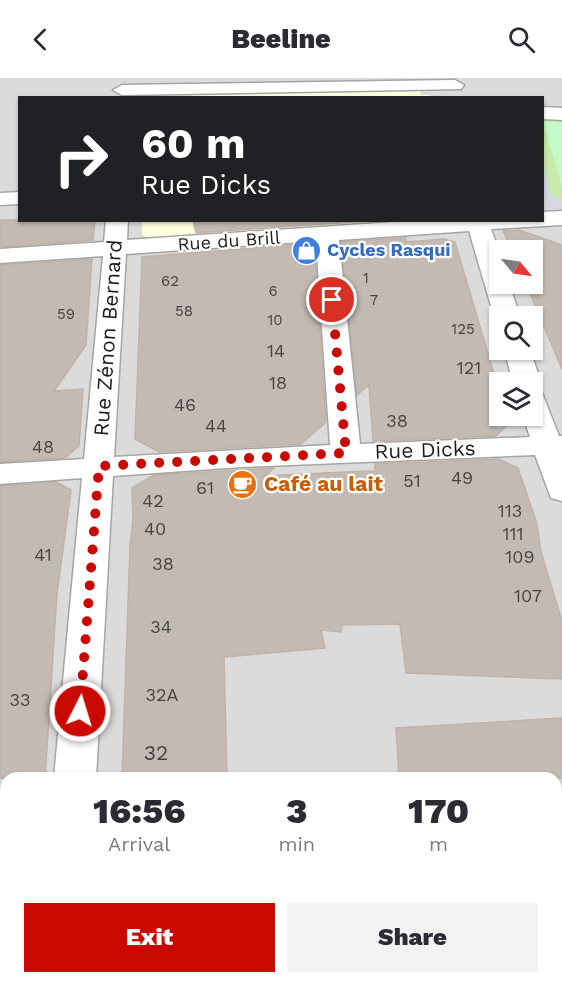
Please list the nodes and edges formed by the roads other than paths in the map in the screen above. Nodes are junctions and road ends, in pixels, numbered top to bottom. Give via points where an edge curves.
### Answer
1 (455, 87) edge
2 (122, 89) edge
3 (544, 113) edge
4 (562, 114) edge
5 (18, 198) edge
6 (0, 199) edge
7 (562, 218) edge
8 (544, 219) edge
9 (117, 222) edge
10 (495, 222) edge
11 (477, 223) edge
12 (327, 235) junction
13 (115, 249) junction
14 (0, 256) edge
15 (504, 306) edge
16 (543, 421) edge
17 (555, 445) edge
18 (346, 453) junction
19 (99, 466) junction
20 (0, 474) edge
21 (562, 491) edge
22 (75, 772) edge

1 - 2 street
3 - 4 street
5 - 6 street
7 - 8 street
9 - 13 street, Rue Zénon Bernard
10 - 11 street, Rue du Brill
11 - 12 street, Rue du Brill
11 - 15 street
12 - 13 street, Rue du Brill
12 - 18 street
13 - 14 street, Rue du Brill
13 - 19 street, Rue Zénon Bernard
16 - 17 street
17 - 18 street, Rue Dicks
17 - 21 street
18 - 19 street, Rue Dicks
19 - 20 street, Rue Dicks
19 - 22 street, Rue Zénon Bernard

